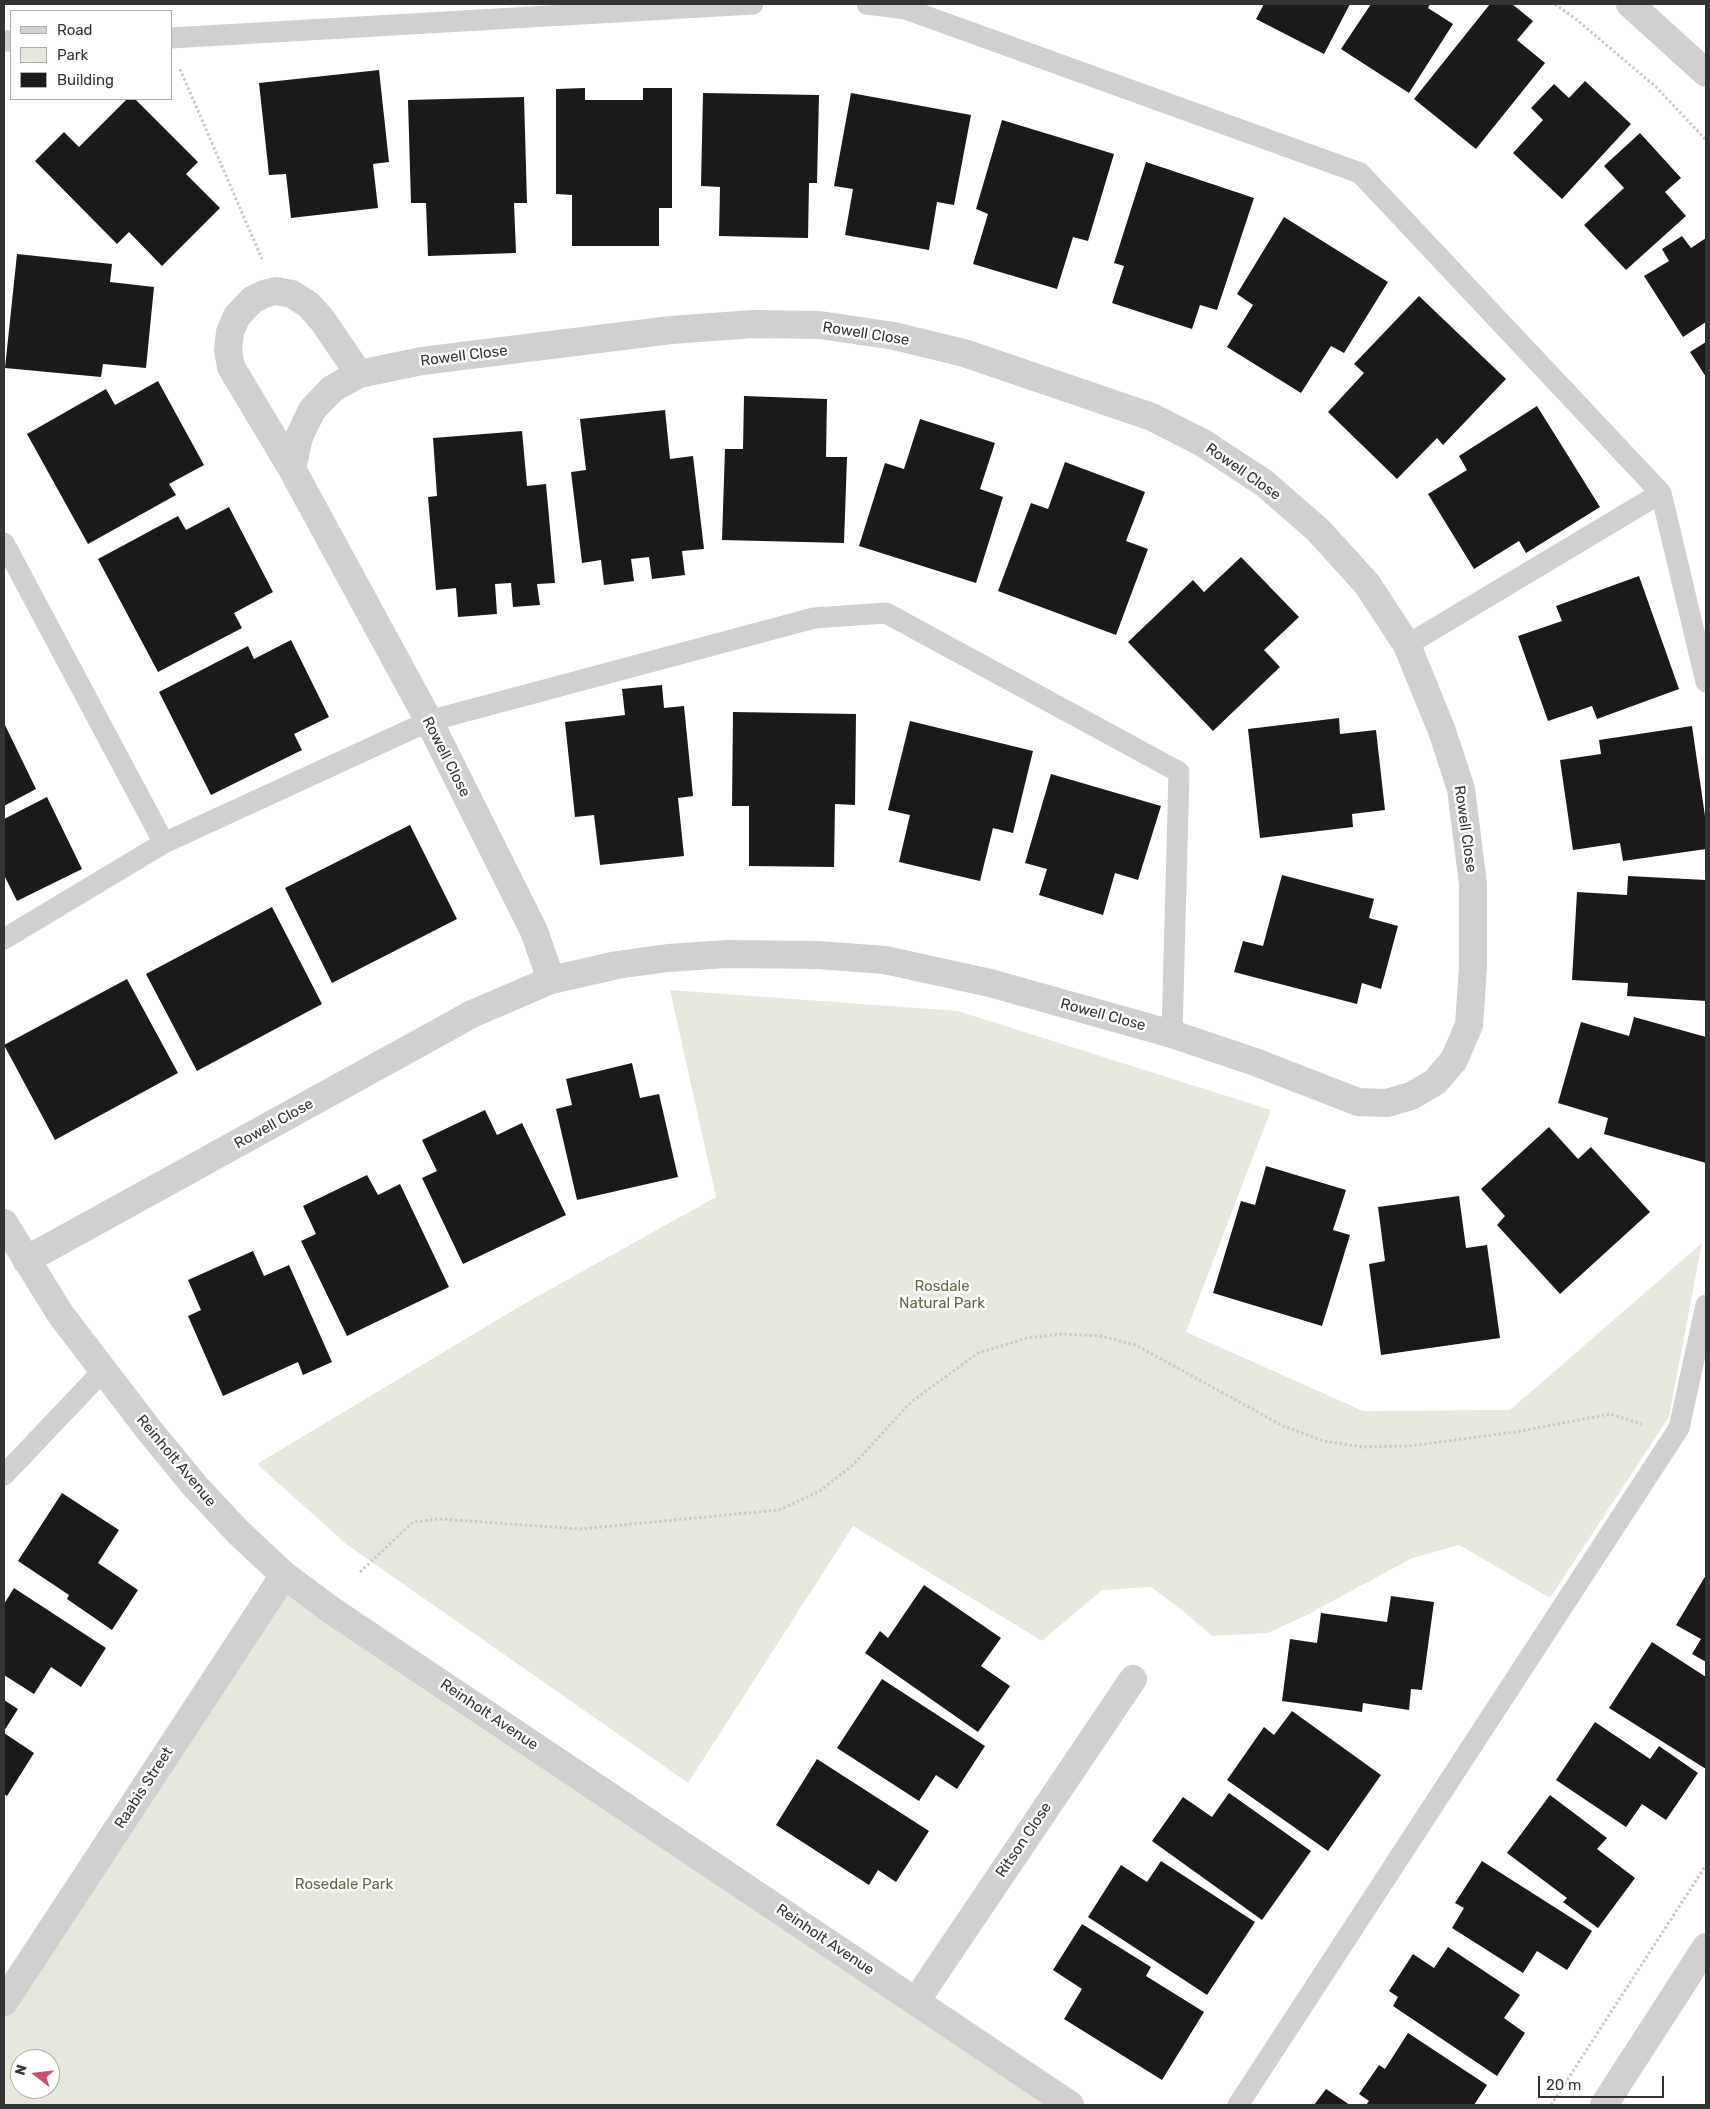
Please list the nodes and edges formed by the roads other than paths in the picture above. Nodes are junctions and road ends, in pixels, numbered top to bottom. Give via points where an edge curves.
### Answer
1 (754, 4) edge
2 (867, 4) edge
3 (1630, 4) edge
4 (172, 38) edge
5 (1706, 73) edge
6 (358, 374) junction
7 (292, 469) junction
8 (1662, 493) junction
9 (4, 543) edge
10 (1407, 645) junction
11 (1706, 682) edge
12 (429, 721) junction
13 (164, 843) junction
14 (4, 939) edge
15 (551, 980) junction
16 (1172, 1034) junction
17 (4, 1223) edge
18 (26, 1260) junction
19 (1706, 1306) edge
20 (102, 1372) junction
21 (4, 1475) edge
22 (284, 1575) junction
23 (1133, 1679) dead end
24 (1706, 1948) edge
25 (916, 2001) junction
26 (4, 2002) edge
27 (1070, 2105) edge
28 (1238, 2105) edge
29 (1604, 2105) edge

1 - 4 lane
2 - 8 lane via 906,9 1360,173
3 - 5 street
6 - 7 street, Rowell Close via 332,389 312,410 300,437
6 - 7 street via 323,321 309,305 292,294 276,291 264,294 252,300 237,316 230,332 228,350 232,367
6 - 10 street, Rowell Close via 422,361 671,330 754,324 820,325 894,336 964,353 1152,417 1204,443 1264,484 1318,530 1367,584
7 - 12 street, Rowell Close
8 - 10 lane
8 - 11 lane
9 - 13 lane
10 - 16 street, Rowell Close via 1462,789 1468,836 1473,884 1473,967 1468,1025 1454,1060 1435,1082 1412,1096 1387,1102 1358,1102
12 - 13 lane
12 - 15 street, Rowell Close via 534,931
12 - 16 lane via 814,618 886,613 1179,772
13 - 14 lane
15 - 16 street, Rowell Close via 625,964 727,954 885,960 990,983
15 - 18 street, Rowell Close via 472,1014
17 - 18 street, Reinholt Avenue
18 - 20 street, Reinholt Avenue
19 - 28 lane via 1680,1428
20 - 21 lane
20 - 22 street, Reinholt Avenue via 194,1486
22 - 25 street, Reinholt Avenue via 331,1610
22 - 26 street, Raabis Street
23 - 25 street, Ritson Close
24 - 29 street
25 - 27 street, Reinholt Avenue

